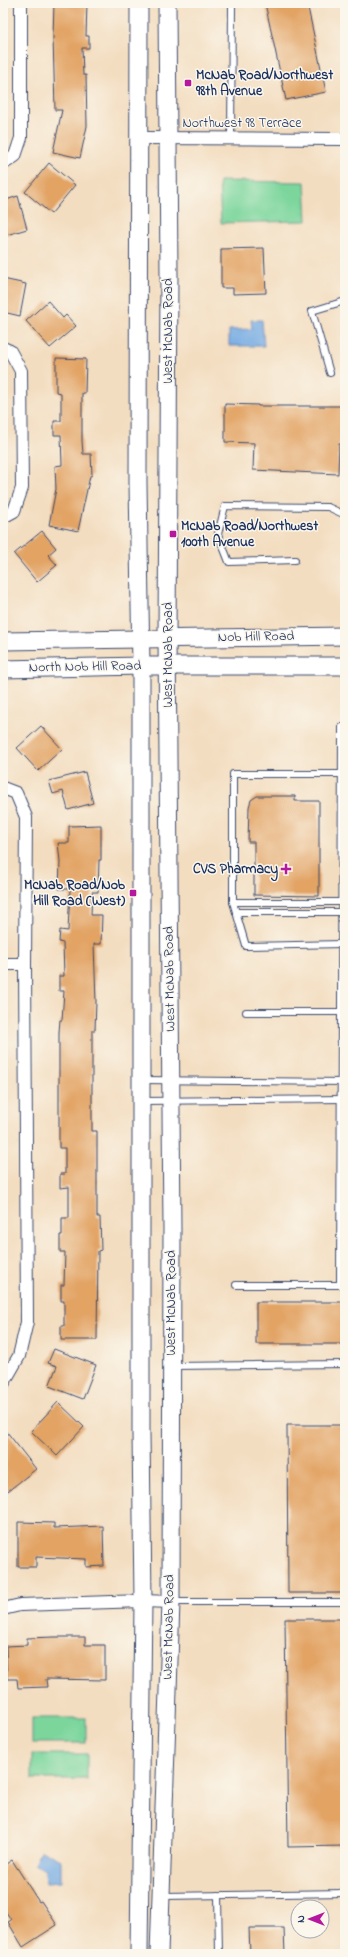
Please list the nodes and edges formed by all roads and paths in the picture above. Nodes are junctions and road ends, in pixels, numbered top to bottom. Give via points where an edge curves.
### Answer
1 (21, 3) edge
2 (139, 3) edge
3 (167, 3) edge
4 (232, 3) edge
5 (140, 138) junction
6 (167, 138) junction
7 (231, 139) junction
8 (345, 139) edge
9 (3, 164) edge
10 (345, 300) edge
11 (7, 350) edge
12 (330, 373) dead end
13 (8, 514) edge
14 (345, 515) edge
15 (295, 560) dead end
16 (345, 636) edge
17 (167, 638) junction
18 (140, 639) junction
19 (3, 641) edge
20 (141, 666) junction
21 (167, 666) junction
22 (345, 666) edge
23 (3, 669) edge
24 (342, 728) dead end
25 (344, 764) edge
26 (342, 774) junction
27 (3, 788) edge
28 (233, 902) junction
29 (342, 902) junction
30 (236, 912) junction
31 (342, 912) junction
32 (342, 944) junction
33 (3, 964) edge
34 (25, 964) junction
35 (246, 1012) dead end
36 (342, 1012) junction
37 (142, 1080) junction
38 (171, 1080) junction
39 (343, 1081) edge
40 (343, 1099) edge
41 (142, 1101) junction
42 (171, 1101) junction
43 (236, 1285) dead end
44 (343, 1285) edge
45 (345, 1364) edge
46 (171, 1366) junction
47 (3, 1384) edge
48 (143, 1601) junction
49 (171, 1602) junction
50 (345, 1602) edge
51 (3, 1608) edge
52 (345, 1893) edge
53 (218, 1895) junction
54 (161, 1896) junction
55 (139, 1954) edge
56 (159, 1954) edge
57 (219, 1954) edge

1 - 9 street via 21,138 15,156
2 - 5 main road, West McNab Road
3 - 6 main road, West McNab Road
4 - 7 lane
5 - 6 street, Northwest 98 Terrace
5 - 18 main road, West McNab Road
6 - 7 street, Northwest 98 Terrace
6 - 17 main road, West McNab Road
7 - 8 street, Northwest 98 Terrace
10 - 12 lane via 312,311
11 - 13 street via 21,371 22,488
14 - 15 lane via 328,507 225,506 218,534 229,562
16 - 17 main road, Nob Hill Road
17 - 18 main road, Nob Hill Road
17 - 21 main road, West McNab Road
18 - 19 main road, North Nob Hill Road
18 - 20 main road, West McNab Road
20 - 21 main road, North Nob Hill Road
20 - 23 main road, North Nob Hill Road
20 - 37 main road, West McNab Road
21 - 22 main road, Nob Hill Road
21 - 38 main road, West McNab Road
24 - 25 lane
25 - 26 lane
26 - 28 lane via 233,774
26 - 29 lane
27 - 34 street via 16,793 26,817
28 - 29 lane
28 - 30 lane
29 - 31 lane
30 - 31 lane
30 - 32 lane via 246,946
31 - 32 lane
32 - 36 lane
33 - 34 street
34 - 47 street via 28,1322 19,1356
35 - 36 lane
36 - 39 lane
37 - 38 lane
37 - 41 main road, West McNab Road
38 - 39 lane
38 - 42 main road, West McNab Road
39 - 40 lane
40 - 42 lane
40 - 44 lane
41 - 42 lane
41 - 48 main road, West McNab Road
42 - 46 main road, West McNab Road
43 - 44 lane
45 - 46 lane
46 - 49 main road, West McNab Road
48 - 49 street
48 - 51 street via 20,1605
48 - 55 main road, West McNab Road
49 - 50 lane
49 - 54 main road, West McNab Road
52 - 53 lane
53 - 54 lane
53 - 57 lane
54 - 56 main road, West McNab Road

